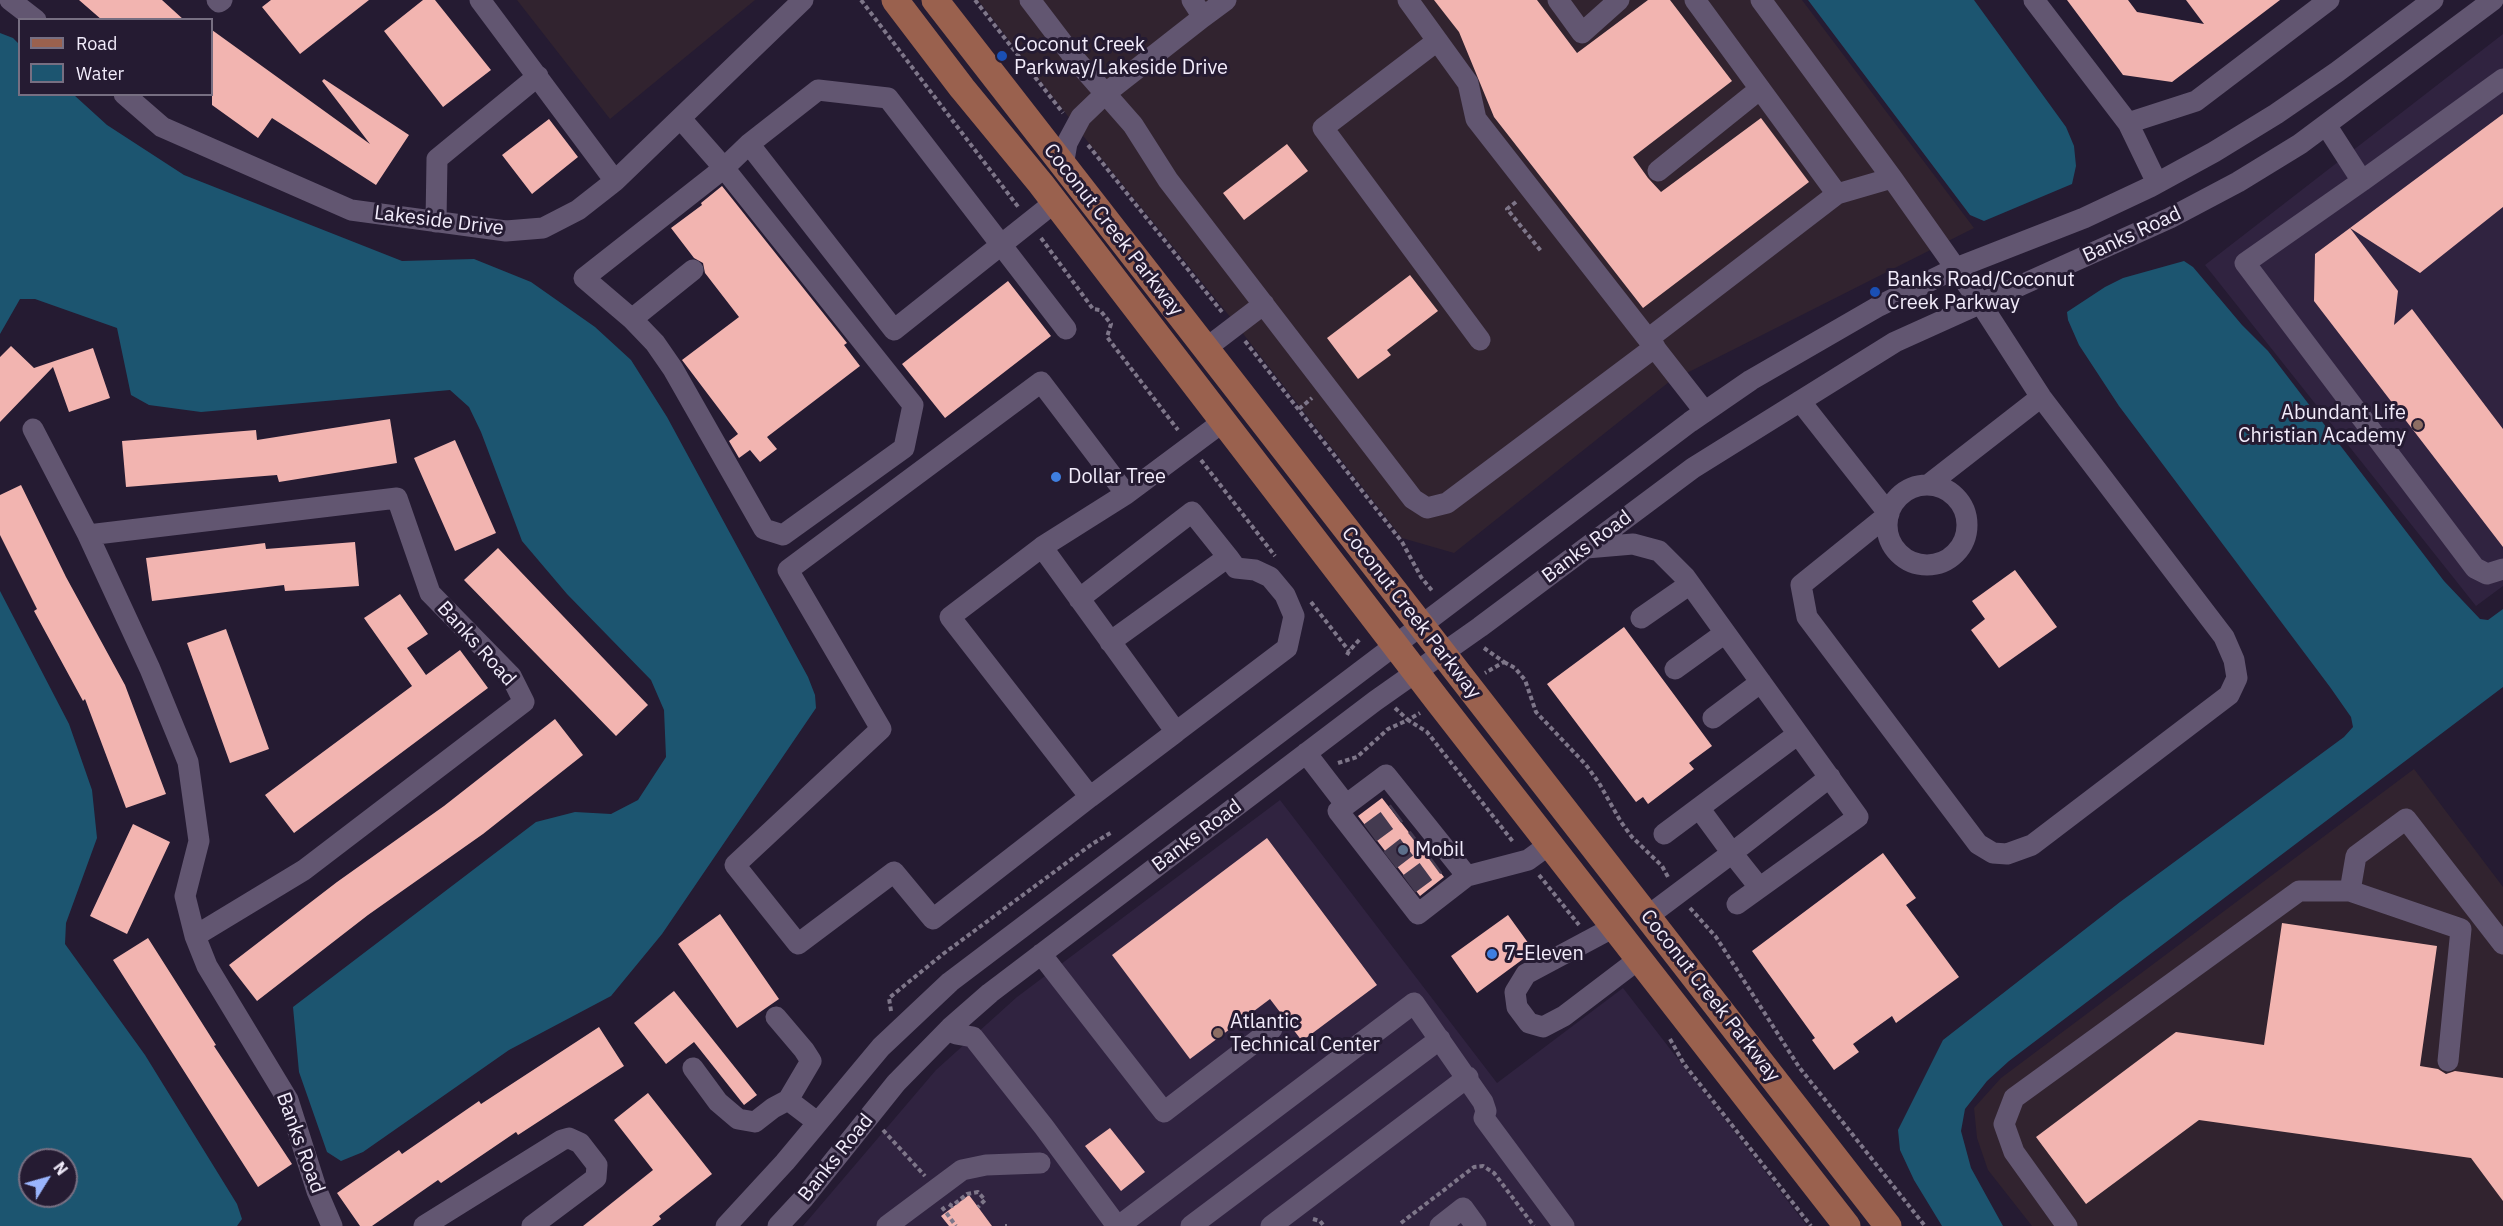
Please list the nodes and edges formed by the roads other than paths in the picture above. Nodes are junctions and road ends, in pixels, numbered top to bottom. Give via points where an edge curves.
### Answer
1 (10, 0) edge
2 (217, 0) edge
3 (222, 0) edge
4 (480, 0) edge
5 (803, 0) edge
6 (895, 0) edge
7 (935, 0) edge
8 (1030, 0) edge
9 (1226, 0) edge
10 (1408, 0) edge
11 (1558, 0) edge
12 (1619, 0) edge
13 (1695, 0) edge
14 (1761, 0) edge
15 (2034, 0) edge
16 (2330, 0) edge
17 (2433, 0) edge
18 (2493, 0) edge
19 (1198, 8) edge
20 (33, 18) edge
21 (1437, 41) junction
22 (538, 76) junction
23 (2503, 79) edge
24 (1760, 89) junction
25 (1106, 93) junction
26 (126, 96) edge
27 (681, 119) junction
28 (2128, 123) junction
29 (2326, 125) junction
30 (749, 144) junction
31 (1064, 166) junction
32 (724, 168) junction
33 (1658, 171) dead end
34 (1892, 178) junction
35 (615, 181) junction
36 (2362, 181) junction
37 (2157, 183) junction
38 (1837, 194) junction
39 (1055, 202) junction
40 (436, 222) junction
41 (1002, 245) junction
42 (1956, 268) junction
43 (693, 270) dead end
44 (1264, 304) junction
45 (1981, 304) junction
46 (632, 319) junction
47 (1066, 329) dead end
48 (1480, 340) dead end
49 (1652, 343) junction
50 (1205, 349) junction
51 (2041, 397) junction
52 (1800, 401) junction
53 (1705, 412) junction
54 (1224, 421) junction
55 (33, 429) dead end
56 (1928, 485) junction
57 (1126, 494) junction
58 (1889, 514) junction
59 (88, 535) junction
60 (1042, 547) junction
61 (1586, 548) junction
62 (1228, 556) junction
63 (2503, 569) edge
64 (1690, 584) junction
65 (1079, 600) junction
66 (1641, 618) dead end
67 (1420, 626) junction
68 (1725, 633) junction
69 (1110, 642) junction
70 (1395, 645) junction
71 (1444, 653) junction
72 (1676, 669) dead end
73 (1416, 672) junction
74 (1761, 682) junction
75 (1713, 718) dead end
76 (1176, 732) junction
77 (1798, 734) junction
78 (1306, 753) junction
79 (1830, 777) junction
80 (1090, 797) junction
81 (1346, 805) junction
82 (1699, 808) junction
83 (1664, 834) dead end
84 (1550, 844) junction
85 (1732, 853) junction
86 (1467, 876) junction
87 (1759, 887) junction
88 (2350, 891) junction
89 (1737, 904) dead end
90 (1648, 916) junction
91 (1614, 927) junction
92 (2462, 929) junction
93 (195, 936) junction
94 (2503, 944) edge
95 (2503, 952) edge
96 (1041, 954) junction
97 (1639, 959) junction
98 (776, 1017) dead end
99 (1272, 1029) dead end
100 (956, 1034) dead end
101 (1440, 1039) junction
102 (2448, 1061) dead end
103 (693, 1068) dead end
104 (1468, 1077) junction
105 (788, 1100) junction
106 (817, 1122) junction
107 (1040, 1163) dead end
108 (332, 1226) edge
109 (424, 1226) edge
110 (532, 1226) edge
111 (726, 1226) edge
112 (778, 1226) edge
113 (887, 1226) edge
114 (1118, 1226) edge
115 (1191, 1226) edge
116 (1271, 1226) edge
117 (1440, 1226) edge
118 (1476, 1226) edge
119 (1564, 1226) edge
120 (1847, 1226) edge
121 (1888, 1226) edge
122 (2067, 1226) edge

1 - 20 street
2 - 3 street
4 - 22 street
5 - 27 street, Lakeside Drive
6 - 39 main road, Coconut Creek Parkway
7 - 31 main road, Coconut Creek Parkway
8 - 25 street
9 - 19 street
10 - 21 street
11 - 12 street via 1582,33
13 - 24 street
14 - 34 street
15 - 28 street
16 - 28 street via 2196,101
17 - 37 street, Banks Road via 2276,114
18 - 29 street, Banks Road
19 - 25 street
21 - 48 street via 1323,128
21 - 49 street via 1467,83 1476,119
22 - 35 street
22 - 40 street via 437,159
23 - 36 street
24 - 33 street
24 - 38 street
25 - 31 street via 1074,128
25 - 44 street
26 - 40 street, Lakeside Drive via 162,127 351,210
27 - 32 street
27 - 35 street, Lakeside Drive
28 - 37 street
29 - 36 street
29 - 45 street, Banks Road via 2238,182 2170,218
30 - 32 street
30 - 41 street via 818,90 888,98
30 - 41 street via 894,330
31 - 50 main road, Coconut Creek Parkway
32 - 46 street via 584,278
32 - 46 street via 913,405 904,448 783,535 764,529 674,369
34 - 38 street
34 - 42 street
35 - 40 street, Lakeside Drive via 578,210 543,228 506,231
36 - 63 street via 2245,263 2475,568 2487,574
37 - 42 street, Banks Road via 2084,218
38 - 49 street
39 - 41 street
39 - 54 main road, Coconut Creek Parkway
41 - 47 street
42 - 45 street
42 - 53 street, Banks Road via 1814,342
43 - 46 street
44 - 49 street via 1413,499 1428,508 1447,503
44 - 50 street
45 - 51 street
45 - 52 street, Banks Road via 1895,342
49 - 53 street
50 - 67 main road, Coconut Creek Parkway
51 - 56 street
51 - 58 street via 2224,637 2237,678 2229,695 2032,845 2007,854 1993,854 1978,844 1807,617 1802,585
52 - 58 street
52 - 61 street, Banks Road via 1693,468
53 - 67 street, Banks Road
54 - 57 street
54 - 70 main road, Coconut Creek Parkway
55 - 59 street, Banks Road
56 - 58 street via 1907,490
56 - 58 street via 1947,491 1962,506 1967,526 1954,554 1936,564 1906,559 1892,544
57 - 60 street
57 - 80 street via 1041,382 788,570 881,729 735,865 798,944 894,872 933,919
59 - 93 street, Banks Road via 188,762 199,841 186,896
59 - 93 street, Banks Road via 397,498 430,593 511,676 524,702 304,870
60 - 65 street
60 - 80 street via 950,617
61 - 64 street via 1633,544 1659,551
61 - 71 street, Banks Road
62 - 65 street via 1192,512
62 - 69 street
62 - 76 street via 1236,568 1270,577 1285,595 1294,616 1287,648
64 - 66 street
64 - 68 street
65 - 69 street
67 - 70 street, Banks Road
67 - 71 main road, Coconut Creek Parkway
68 - 72 street
68 - 74 street
69 - 76 street
70 - 73 main road, Coconut Creek Parkway
70 - 106 street, Banks Road via 950,981 881,1047
71 - 73 street, Banks Road
71 - 90 main road, Coconut Creek Parkway
73 - 78 street, Banks Road
73 - 84 main road, Coconut Creek Parkway
74 - 75 street
74 - 77 street
76 - 80 street
77 - 79 street
77 - 82 street
78 - 81 street
78 - 96 street, Banks Road
79 - 85 street
79 - 87 street via 1858,817
81 - 86 street via 1386,775 1403,808 1442,859
81 - 86 street via 1338,811 1386,863 1418,914
82 - 83 street
82 - 85 street
84 - 86 street via 1528,860
84 - 91 main road, Coconut Creek Parkway
85 - 87 street
85 - 90 street
87 - 89 street
88 - 92 street
88 - 94 street via 2356,856 2406,819
88 - 122 street via 2299,891 2014,1098 2004,1124 2014,1152
90 - 121 main road, Coconut Creek Parkway
91 - 97 main road, Coconut Creek Parkway
91 - 97 street via 1526,974 1515,992 1517,1007 1529,1023 1543,1026 1564,1016
92 - 95 street
92 - 102 street
93 - 108 street, Banks Road via 207,966 288,1100
96 - 99 street via 1164,1112
96 - 112 street, Banks Road via 950,1028 904,1075
97 - 120 main road, Coconut Creek Parkway
98 - 105 street via 811,1061
100 - 114 street via 973,1037
101 - 104 street
101 - 114 street via 1414,1003
101 - 115 street
103 - 105 street via 718,1102 738,1119 755,1122
104 - 116 street
104 - 119 street via 1483,1101 1484,1118
105 - 106 street
106 - 111 street, Banks Road
107 - 113 street via 962,1170 939,1198
109 - 110 street via 562,1140 569,1138 580,1143 597,1165 596,1178
117 - 118 street via 1463,1208

